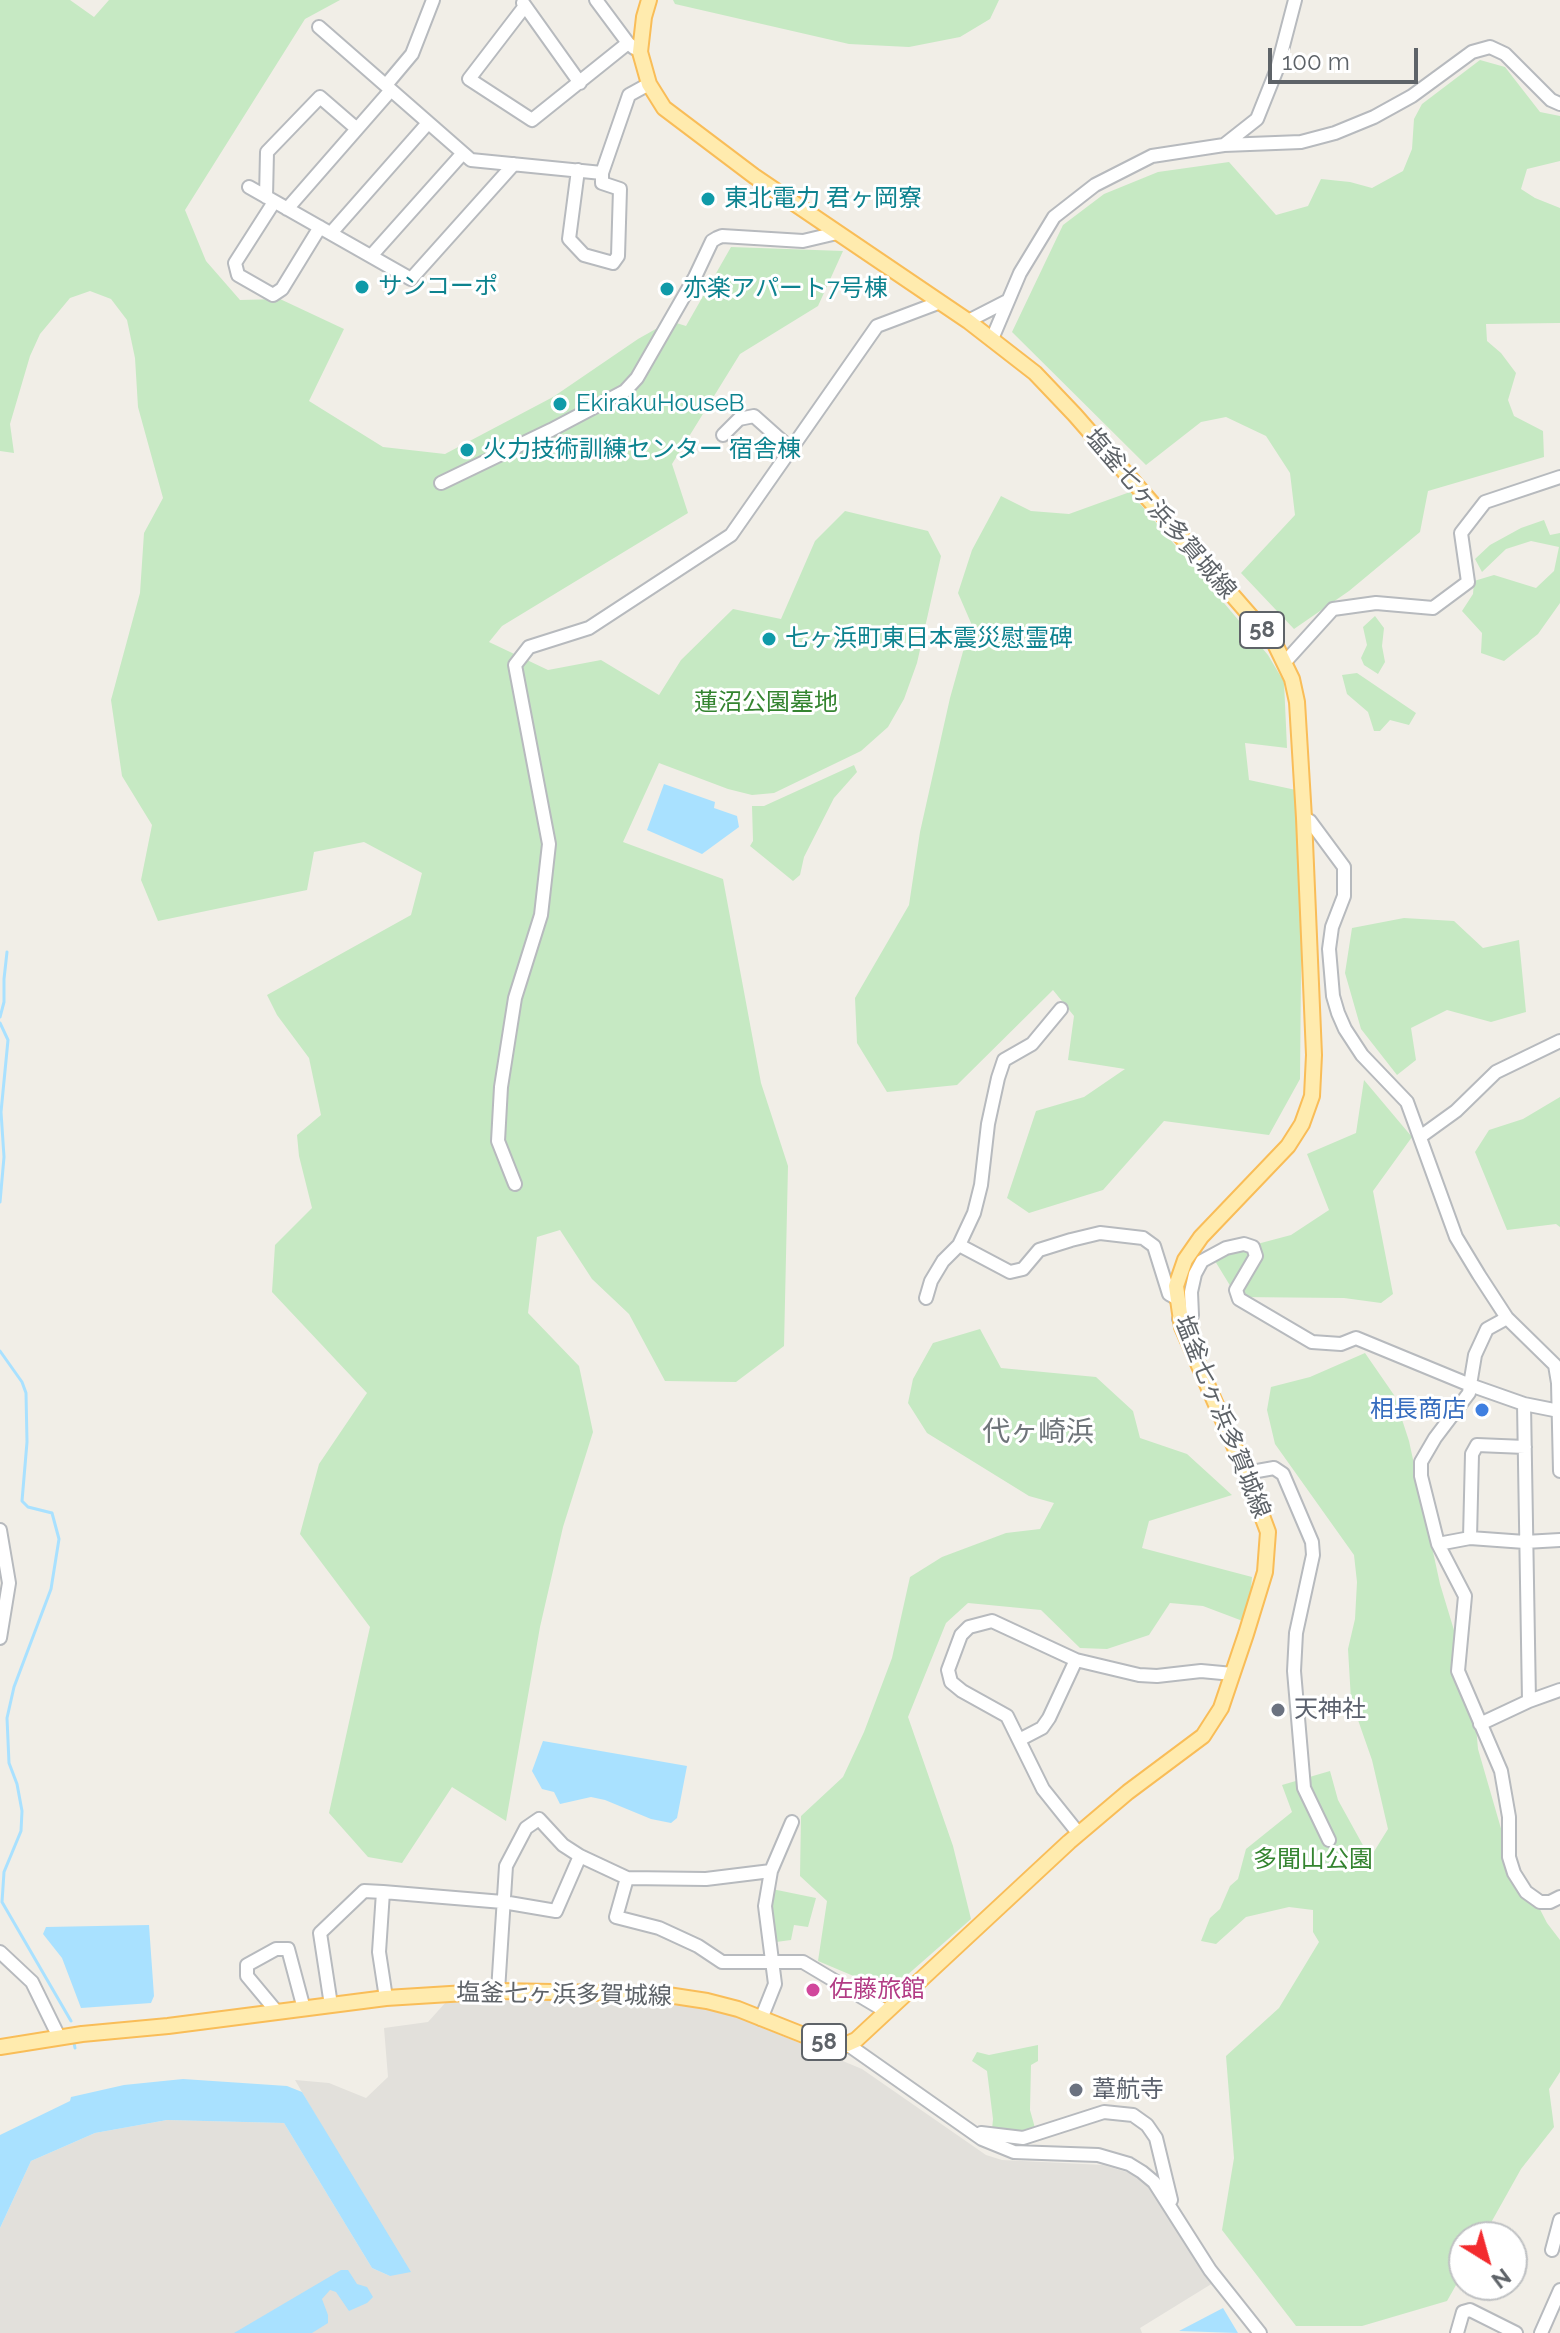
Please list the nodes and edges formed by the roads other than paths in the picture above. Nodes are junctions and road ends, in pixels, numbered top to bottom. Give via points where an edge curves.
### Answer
1 (433, 0) edge
2 (596, 0) edge
3 (649, 0) edge
4 (1295, 0) edge
5 (523, 3) edge
6 (319, 27) dead end
7 (634, 48) junction
8 (580, 83) junction
9 (649, 84) junction
10 (388, 88) junction
11 (1560, 104) edge
12 (428, 123) junction
13 (357, 129) junction
14 (1224, 145) junction
15 (463, 153) junction
16 (514, 164) junction
17 (578, 170) junction
18 (602, 173) junction
19 (249, 187) dead end
20 (270, 199) junction
21 (287, 209) junction
22 (325, 230) junction
23 (837, 233) junction
24 (371, 256) junction
25 (1007, 301) junction
26 (938, 303) junction
27 (968, 321) junction
28 (992, 339) junction
29 (723, 435) dead end
30 (791, 449) junction
31 (1560, 477) edge
32 (441, 483) dead end
33 (1285, 662) junction
34 (1304, 818) junction
35 (1061, 1009) dead end
36 (1560, 1041) edge
37 (1420, 1137) junction
38 (515, 1184) dead end
39 (959, 1245) junction
40 (926, 1298) dead end
41 (1176, 1298) junction
42 (1507, 1318) junction
43 (1179, 1319) junction
44 (1470, 1385) junction
45 (1524, 1404) junction
46 (1559, 1411) edge
47 (1525, 1447) junction
48 (1560, 1471) edge
49 (1246, 1473) junction
50 (1, 1537) edge
51 (1470, 1538) junction
52 (1560, 1540) edge
53 (1525, 1542) junction
54 (1438, 1544) junction
55 (0, 1638) edge
56 (1076, 1660) junction
57 (1233, 1674) junction
58 (1560, 1690) edge
59 (1529, 1701) junction
60 (1480, 1724) junction
61 (1019, 1740) junction
62 (792, 1822) dead end
63 (1079, 1834) junction
64 (1329, 1840) dead end
65 (580, 1856) junction
66 (771, 1871) junction
67 (627, 1878) junction
68 (383, 1892) junction
69 (1560, 1897) edge
70 (503, 1902) junction
71 (0, 1952) edge
72 (774, 1962) junction
73 (498, 1991) junction
74 (386, 1998) junction
75 (331, 2005) junction
76 (304, 2009) junction
77 (277, 2012) junction
78 (887, 2012) junction
79 (761, 2019) junction
80 (59, 2037) junction
81 (847, 2044) junction
82 (0, 2047) edge
83 (965, 2128) junction
84 (1172, 2207) junction
85 (1560, 2220) edge
86 (1552, 2250) dead end
87 (1560, 2290) edge
88 (1260, 2333) edge
89 (1457, 2333) edge
90 (1516, 2333) edge
91 (1541, 2333) edge

1 - 10 street via 412,54
2 - 7 street
3 - 7 main road, 塩釜七ヶ浜多賀城線 / 58
4 - 14 street via 1257,119
5 - 8 street
5 - 8 street via 469,79 532,120
6 - 10 street
7 - 8 street
7 - 9 main road, 塩釜七ヶ浜多賀城線 / 58
9 - 18 street via 629,95
9 - 23 main road, 塩釜七ヶ浜多賀城線 / 58 via 674,118
10 - 12 street
10 - 13 street
11 - 14 street via 1505,54 1490,47 1472,52 1412,96 1335,133 1301,142
12 - 15 street
12 - 22 street
13 - 20 street via 320,97 267,152
13 - 21 street
14 - 25 street via 1152,156 1095,185 1054,217
15 - 16 street via 471,160
15 - 24 street
16 - 17 street
16 - 24 street via 411,279
17 - 18 street
17 - 18 street via 569,239 584,255 613,263 618,256 620,189 602,183
19 - 20 street
20 - 21 street
20 - 22 street via 235,263 238,275 273,295
21 - 22 street
22 - 24 street
23 - 26 main road, 塩釜七ヶ浜多賀城線 / 58
23 - 32 street via 803,241 722,236 712,241 625,391
25 - 27 street
25 - 28 street
26 - 27 main road, 塩釜七ヶ浜多賀城線 / 58
26 - 30 street via 877,326
27 - 28 main road, 塩釜七ヶ浜多賀城線 / 58
28 - 33 main road, 塩釜七ヶ浜多賀城線 / 58 via 1075,415 1275,644
29 - 30 street via 739,419 754,416
30 - 38 street via 731,535 589,628 529,647 515,665 549,844 541,915 515,998 501,1087 498,1141
31 - 33 street via 1485,502 1461,533 1468,582 1433,608 1376,603 1333,609
33 - 34 main road, 塩釜七ヶ浜多賀城線 / 58 via 1297,702
34 - 37 street via 1344,867 1344,896 1329,949 1338,1013 1353,1044 1407,1102
34 - 41 main road, 塩釜七ヶ浜多賀城線 / 58 via 1314,1055 1309,1106 1279,1158 1192,1249 1179,1272
35 - 39 street via 1032,1044 1004,1060 981,1185
36 - 37 street via 1496,1072
37 - 42 street via 1456,1237
39 - 40 street via 943,1261
39 - 41 street via 1010,1272 1023,1269 1039,1250 1071,1240 1100,1233 1143,1238 1154,1246 1169,1294
41 - 43 main road, 塩釜七ヶ浜多賀城線 / 58
42 - 44 street via 1487,1329
42 - 46 street via 1555,1365
43 - 44 street via 1192,1315 1191,1292 1202,1261 1226,1248 1249,1244 1256,1260 1236,1290 1239,1299 1282,1327 1312,1342 1341,1344 1356,1338
43 - 49 main road, 塩釜七ヶ浜多賀城線 / 58
44 - 45 street
44 - 54 street via 1421,1462
45 - 46 street
45 - 47 street
46 - 48 street
47 - 51 street via 1477,1445 1472,1454
47 - 53 street
49 - 57 main road, 塩釜七ヶ浜多賀城線 / 58 via 1269,1542 1265,1572
49 - 64 street via 1274,1468 1283,1474 1312,1542 1294,1671 1304,1788
50 - 55 street via 9,1583
51 - 53 street
51 - 54 street
52 - 53 street
53 - 59 street
54 - 60 street via 1465,1596 1458,1671
56 - 57 street via 1139,1675
56 - 61 street via 1042,1728
56 - 61 street via 992,1621 961,1635 948,1670 951,1682 1007,1716
57 - 63 main road, 塩釜七ヶ浜多賀城線 / 58 via 1221,1708 1203,1736
58 - 59 street
59 - 60 street
60 - 69 street via 1501,1771 1514,1873 1540,1902
61 - 63 street via 1043,1789
62 - 66 street
63 - 78 main road, 塩釜七ヶ浜多賀城線 / 58
65 - 67 street
65 - 70 street via 556,1911
65 - 70 street via 539,1819 526,1828 506,1866
66 - 67 street via 706,1879
66 - 72 street via 765,1906
67 - 72 street via 616,1917 659,1928 722,1962
68 - 70 street
68 - 74 street via 379,1952
68 - 75 street via 364,1891 320,1933
70 - 73 street
71 - 80 street via 32,1982
72 - 78 street via 803,1962
72 - 79 street via 775,1984
73 - 74 main road, 塩釜七ヶ浜多賀城線 / 58
73 - 79 main road, 塩釜七ヶ浜多賀城線 / 58 via 661,1994 707,2001
74 - 75 main road, 塩釜七ヶ浜多賀城線 / 58
75 - 76 main road, 塩釜七ヶ浜多賀城線 / 58
76 - 77 main road, 塩釜七ヶ浜多賀城線 / 58
76 - 77 street via 288,1949 276,1949 247,1965 247,1976
77 - 80 main road, 塩釜七ヶ浜多賀城線 / 58
78 - 81 main road, 塩釜七ヶ浜多賀城線 / 58
79 - 81 main road, 塩釜七ヶ浜多賀城線 / 58 via 835,2045
80 - 82 main road, 塩釜七ヶ浜多賀城線 / 58
81 - 83 street
83 - 84 street via 1014,2152 1098,2155 1129,2164 1154,2182
83 - 84 street via 1023,2138 1104,2112 1133,2115 1156,2138
84 - 88 street via 1210,2270
85 - 86 street
87 - 91 street
89 - 90 street via 1463,2312 1470,2310

